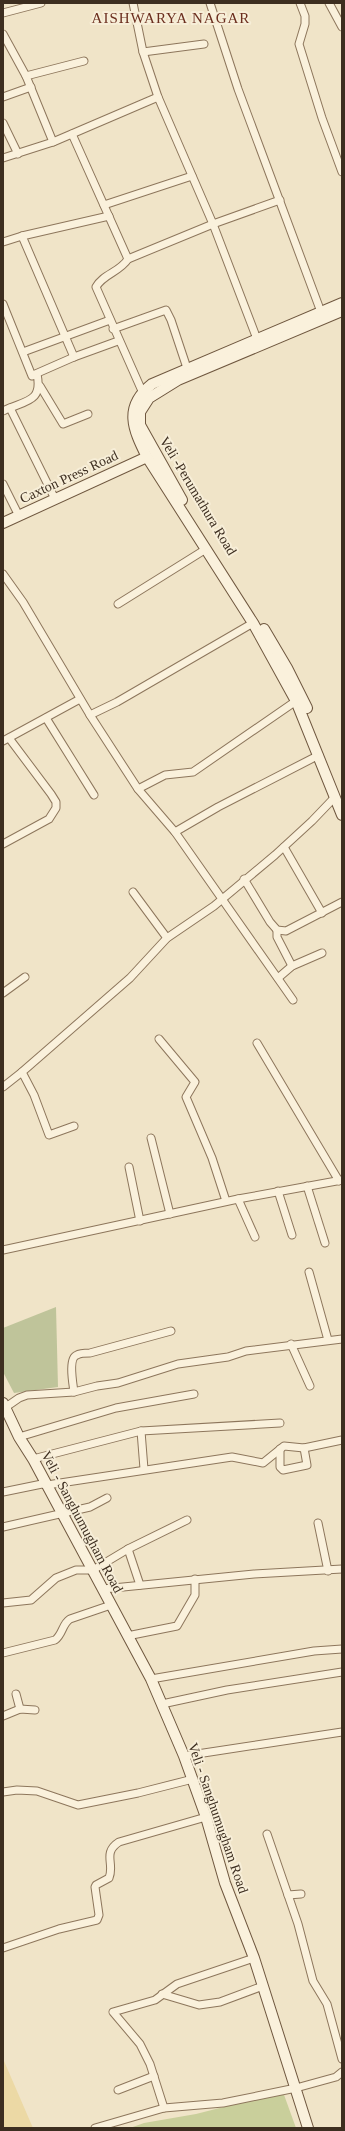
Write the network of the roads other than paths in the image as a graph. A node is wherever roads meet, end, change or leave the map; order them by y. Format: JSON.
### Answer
{"nodes":[{"id":1,"x":41,"y":3,"type":"edge"},
{"id":2,"x":133,"y":3,"type":"edge"},
{"id":3,"x":210,"y":3,"type":"edge"},
{"id":4,"x":300,"y":3,"type":"edge"},
{"id":5,"x":329,"y":3,"type":"edge"},
{"id":6,"x":3,"y":13,"type":"edge"},
{"id":7,"x":342,"y":27,"type":"edge"},
{"id":8,"x":3,"y":34,"type":"edge"},
{"id":9,"x":204,"y":44,"type":"dead end"},
{"id":10,"x":143,"y":52,"type":"junction"},
{"id":11,"x":84,"y":61,"type":"dead end"},
{"id":12,"x":26,"y":76,"type":"junction"},
{"id":13,"x":31,"y":87,"type":"junction"},
{"id":14,"x":3,"y":97,"type":"edge"},
{"id":15,"x":158,"y":97,"type":"junction"},
{"id":16,"x":3,"y":123,"type":"edge"},
{"id":17,"x":72,"y":134,"type":"junction"},
{"id":18,"x":53,"y":142,"type":"junction"},
{"id":19,"x":18,"y":154,"type":"junction"},
{"id":20,"x":3,"y":158,"type":"edge"},
{"id":21,"x":342,"y":172,"type":"edge"},
{"id":22,"x":192,"y":176,"type":"junction"},
{"id":23,"x":280,"y":200,"type":"junction"},
{"id":24,"x":104,"y":205,"type":"junction"},
{"id":25,"x":110,"y":216,"type":"junction"},
{"id":26,"x":213,"y":224,"type":"junction"},
{"id":27,"x":22,"y":236,"type":"junction"},
{"id":28,"x":3,"y":242,"type":"edge"},
{"id":29,"x":128,"y":259,"type":"junction"},
{"id":30,"x":342,"y":303,"type":"edge"},
{"id":31,"x":3,"y":304,"type":"edge"},
{"id":32,"x":342,"y":311,"type":"edge"},
{"id":33,"x":321,"y":312,"type":"junction"},
{"id":34,"x":110,"y":320,"type":"junction"},
{"id":35,"x":113,"y":329,"type":"junction"},
{"id":36,"x":66,"y":338,"type":"junction"},
{"id":37,"x":257,"y":338,"type":"junction"},
{"id":38,"x":118,"y":341,"type":"junction"},
{"id":39,"x":23,"y":352,"type":"junction"},
{"id":40,"x":74,"y":357,"type":"junction"},
{"id":41,"x":187,"y":368,"type":"junction"},
{"id":42,"x":32,"y":376,"type":"junction"},
{"id":43,"x":40,"y":386,"type":"junction"},
{"id":44,"x":142,"y":392,"type":"junction"},
{"id":45,"x":6,"y":410,"type":"edge"},
{"id":46,"x":88,"y":414,"type":"dead end"},
{"id":47,"x":148,"y":457,"type":"junction"},
{"id":48,"x":3,"y":484,"type":"edge"},
{"id":49,"x":55,"y":499,"type":"junction"},
{"id":50,"x":19,"y":516,"type":"junction"},
{"id":51,"x":3,"y":523,"type":"edge"},
{"id":52,"x":206,"y":549,"type":"junction"},
{"id":53,"x":3,"y":574,"type":"edge"},
{"id":54,"x":118,"y":604,"type":"dead end"},
{"id":55,"x":253,"y":623,"type":"junction"},
{"id":56,"x":80,"y":699,"type":"junction"},
{"id":57,"x":296,"y":701,"type":"junction"},
{"id":58,"x":90,"y":715,"type":"junction"},
{"id":59,"x":46,"y":718,"type":"junction"},
{"id":60,"x":6,"y":739,"type":"edge"},
{"id":61,"x":319,"y":755,"type":"junction"},
{"id":62,"x":138,"y":789,"type":"junction"},
{"id":63,"x":94,"y":795,"type":"dead end"},
{"id":64,"x":339,"y":796,"type":"edge"},
{"id":65,"x":342,"y":816,"type":"edge"},
{"id":66,"x":174,"y":832,"type":"junction"},
{"id":67,"x":3,"y":844,"type":"edge"},
{"id":68,"x":284,"y":847,"type":"junction"},
{"id":69,"x":244,"y":879,"type":"junction"},
{"id":70,"x":132,"y":892,"type":"dead end"},
{"id":71,"x":222,"y":898,"type":"junction"},
{"id":72,"x":342,"y":902,"type":"edge"},
{"id":73,"x":322,"y":913,"type":"junction"},
{"id":74,"x":277,"y":930,"type":"junction"},
{"id":75,"x":167,"y":938,"type":"junction"},
{"id":76,"x":322,"y":952,"type":"dead end"},
{"id":77,"x":292,"y":966,"type":"junction"},
{"id":78,"x":25,"y":977,"type":"dead end"},
{"id":79,"x":278,"y":978,"type":"junction"},
{"id":80,"x":3,"y":993,"type":"edge"},
{"id":81,"x":293,"y":1000,"type":"dead end"},
{"id":82,"x":159,"y":1039,"type":"dead end"},
{"id":83,"x":257,"y":1043,"type":"dead end"},
{"id":84,"x":22,"y":1072,"type":"junction"},
{"id":85,"x":3,"y":1087,"type":"edge"},
{"id":86,"x":74,"y":1126,"type":"dead end"},
{"id":87,"x":151,"y":1138,"type":"dead end"},
{"id":88,"x":129,"y":1167,"type":"dead end"},
{"id":89,"x":340,"y":1181,"type":"edge"},
{"id":90,"x":307,"y":1186,"type":"junction"},
{"id":91,"x":278,"y":1191,"type":"junction"},
{"id":92,"x":238,"y":1199,"type":"junction"},
{"id":93,"x":226,"y":1202,"type":"junction"},
{"id":94,"x":170,"y":1214,"type":"junction"},
{"id":95,"x":140,"y":1221,"type":"junction"},
{"id":96,"x":292,"y":1235,"type":"dead end"},
{"id":97,"x":255,"y":1236,"type":"dead end"},
{"id":98,"x":325,"y":1243,"type":"dead end"},
{"id":99,"x":3,"y":1250,"type":"edge"},
{"id":100,"x":309,"y":1272,"type":"dead end"},
{"id":101,"x":171,"y":1332,"type":"dead end"},
{"id":102,"x":342,"y":1339,"type":"edge"},
{"id":103,"x":328,"y":1340,"type":"junction"},
{"id":104,"x":291,"y":1344,"type":"junction"},
{"id":105,"x":310,"y":1386,"type":"dead end"},
{"id":106,"x":74,"y":1392,"type":"junction"},
{"id":107,"x":194,"y":1394,"type":"dead end"},
{"id":108,"x":4,"y":1405,"type":"edge"},
{"id":109,"x":280,"y":1423,"type":"dead end"},
{"id":110,"x":142,"y":1431,"type":"junction"},
{"id":111,"x":19,"y":1437,"type":"junction"},
{"id":112,"x":342,"y":1440,"type":"edge"},
{"id":113,"x":304,"y":1448,"type":"junction"},
{"id":114,"x":280,"y":1449,"type":"junction"},
{"id":115,"x":33,"y":1459,"type":"junction"},
{"id":116,"x":144,"y":1469,"type":"junction"},
{"id":117,"x":47,"y":1485,"type":"junction"},
{"id":118,"x":3,"y":1492,"type":"edge"},
{"id":119,"x":107,"y":1498,"type":"dead end"},
{"id":120,"x":62,"y":1513,"type":"junction"},
{"id":121,"x":187,"y":1520,"type":"dead end"},
{"id":122,"x":318,"y":1523,"type":"dead end"},
{"id":123,"x":3,"y":1527,"type":"edge"},
{"id":124,"x":128,"y":1549,"type":"junction"},
{"id":125,"x":342,"y":1569,"type":"edge"},
{"id":126,"x":93,"y":1570,"type":"junction"},
{"id":127,"x":328,"y":1571,"type":"junction"},
{"id":128,"x":195,"y":1579,"type":"junction"},
{"id":129,"x":140,"y":1585,"type":"junction"},
{"id":130,"x":103,"y":1589,"type":"junction"},
{"id":131,"x":3,"y":1603,"type":"edge"},
{"id":132,"x":111,"y":1605,"type":"junction"},
{"id":133,"x":127,"y":1636,"type":"junction"},
{"id":134,"x":342,"y":1649,"type":"edge"},
{"id":135,"x":3,"y":1653,"type":"edge"},
{"id":136,"x":342,"y":1672,"type":"edge"},
{"id":137,"x":151,"y":1679,"type":"junction"},
{"id":138,"x":16,"y":1694,"type":"dead end"},
{"id":139,"x":162,"y":1704,"type":"junction"},
{"id":140,"x":20,"y":1709,"type":"junction"},
{"id":141,"x":35,"y":1710,"type":"dead end"},
{"id":142,"x":3,"y":1716,"type":"edge"},
{"id":143,"x":342,"y":1732,"type":"edge"},
{"id":144,"x":184,"y":1756,"type":"junction"},
{"id":145,"x":193,"y":1779,"type":"junction"},
{"id":146,"x":3,"y":1792,"type":"edge"},
{"id":147,"x":206,"y":1817,"type":"junction"},
{"id":148,"x":267,"y":1834,"type":"dead end"},
{"id":149,"x":301,"y":1894,"type":"dead end"},
{"id":150,"x":288,"y":1896,"type":"junction"},
{"id":151,"x":3,"y":1948,"type":"edge"},
{"id":152,"x":254,"y":1958,"type":"junction"},
{"id":153,"x":263,"y":1986,"type":"junction"},
{"id":154,"x":162,"y":1994,"type":"junction"},
{"id":155,"x":342,"y":2059,"type":"edge"},
{"id":156,"x":342,"y":2072,"type":"edge"},
{"id":157,"x":154,"y":2076,"type":"junction"},
{"id":158,"x":296,"y":2088,"type":"junction"},
{"id":159,"x":118,"y":2090,"type":"dead end"},
{"id":160,"x":164,"y":2108,"type":"junction"},
{"id":161,"x":95,"y":2128,"type":"edge"},
{"id":162,"x":308,"y":2128,"type":"edge"}],
"edges":[{"from":1,"to":6,"type":"street"},
{"from":2,"to":10,"type":"street"},
{"from":3,"to":23,"type":"street"},
{"from":4,"to":21,"type":"street"},
{"from":5,"to":7,"type":"street"},
{"from":8,"to":12,"type":"street"},
{"from":9,"to":10,"type":"street"},
{"from":10,"to":15,"type":"street"},
{"from":11,"to":12,"type":"street"},
{"from":12,"to":13,"type":"street"},
{"from":13,"to":14,"type":"street"},
{"from":13,"to":18,"type":"street"},
{"from":15,"to":17,"type":"street"},
{"from":15,"to":22,"type":"street"},
{"from":16,"to":19,"type":"street"},
{"from":17,"to":18,"type":"street"},
{"from":17,"to":24,"type":"street"},
{"from":18,"to":19,"type":"street"},
{"from":19,"to":20,"type":"street"},
{"from":22,"to":24,"type":"street"},
{"from":22,"to":26,"type":"street"},
{"from":23,"to":26,"type":"street"},
{"from":23,"to":33,"type":"street"},
{"from":24,"to":25,"type":"street"},
{"from":25,"to":27,"type":"street"},
{"from":25,"to":29,"type":"street"},
{"from":26,"to":29,"type":"street"},
{"from":26,"to":37,"type":"street"},
{"from":27,"to":28,"type":"street"},
{"from":27,"to":36,"type":"street"},
{"from":29,"to":34,"type":"street"},
{"from":30,"to":33,"type":"main road"},
{"from":31,"to":39,"type":"street"},
{"from":32,"to":64,"type":"main road","name":"Veli -Perumathura Road"},
{"from":33,"to":37,"type":"main road"},
{"from":34,"to":35,"type":"street"},
{"from":34,"to":36,"type":"street"},
{"from":35,"to":38,"type":"street"},
{"from":35,"to":41,"type":"street"},
{"from":36,"to":39,"type":"street"},
{"from":36,"to":40,"type":"street"},
{"from":37,"to":41,"type":"main road"},
{"from":38,"to":40,"type":"street"},
{"from":38,"to":44,"type":"street"},
{"from":39,"to":42,"type":"street"},
{"from":40,"to":42,"type":"street"},
{"from":41,"to":44,"type":"main road"},
{"from":42,"to":43,"type":"street"},
{"from":43,"to":45,"type":"street"},
{"from":43,"to":46,"type":"street"},
{"from":44,"to":47,"type":"main road"},
{"from":45,"to":49,"type":"street"},
{"from":47,"to":49,"type":"main road","name":"Caxton Press Road"},
{"from":47,"to":52,"type":"main road"},
{"from":48,"to":50,"type":"street"},
{"from":49,"to":50,"type":"main road","name":"Caxton Press Road"},
{"from":50,"to":51,"type":"main road","name":"Caxton Press Road"},
{"from":52,"to":54,"type":"street"},
{"from":52,"to":55,"type":"main road"},
{"from":53,"to":56,"type":"street"},
{"from":55,"to":57,"type":"main road"},
{"from":55,"to":58,"type":"street"},
{"from":56,"to":58,"type":"street"},
{"from":56,"to":59,"type":"street"},
{"from":57,"to":61,"type":"main road"},
{"from":57,"to":62,"type":"street"},
{"from":58,"to":62,"type":"street"},
{"from":59,"to":60,"type":"street"},
{"from":59,"to":63,"type":"street"},
{"from":60,"to":67,"type":"street"},
{"from":61,"to":64,"type":"main road"},
{"from":61,"to":66,"type":"street"},
{"from":62,"to":66,"type":"street"},
{"from":64,"to":65,"type":"main road"},
{"from":64,"to":68,"type":"street"},
{"from":66,"to":71,"type":"street"},
{"from":68,"to":69,"type":"street"},
{"from":68,"to":73,"type":"street"},
{"from":69,"to":71,"type":"street"},
{"from":69,"to":74,"type":"street"},
{"from":70,"to":75,"type":"street"},
{"from":71,"to":75,"type":"street"},
{"from":71,"to":79,"type":"street"},
{"from":72,"to":73,"type":"street"},
{"from":73,"to":74,"type":"street"},
{"from":74,"to":77,"type":"street"},
{"from":75,"to":84,"type":"street"},
{"from":76,"to":77,"type":"street"},
{"from":77,"to":79,"type":"street"},
{"from":78,"to":80,"type":"street"},
{"from":79,"to":81,"type":"street"},
{"from":82,"to":93,"type":"street"},
{"from":83,"to":89,"type":"street"},
{"from":84,"to":85,"type":"street"},
{"from":84,"to":86,"type":"street"},
{"from":87,"to":94,"type":"street"},
{"from":88,"to":95,"type":"street"},
{"from":89,"to":90,"type":"street"},
{"from":90,"to":91,"type":"street"},
{"from":90,"to":98,"type":"street"},
{"from":91,"to":92,"type":"street"},
{"from":91,"to":96,"type":"street"},
{"from":92,"to":93,"type":"street"},
{"from":92,"to":97,"type":"street"},
{"from":93,"to":94,"type":"street"},
{"from":94,"to":95,"type":"street"},
{"from":95,"to":99,"type":"street"},
{"from":100,"to":103,"type":"street"},
{"from":101,"to":106,"type":"street"},
{"from":102,"to":103,"type":"street"},
{"from":103,"to":104,"type":"street"},
{"from":104,"to":105,"type":"street"},
{"from":104,"to":106,"type":"street"},
{"from":106,"to":108,"type":"street"},
{"from":107,"to":111,"type":"street"},
{"from":108,"to":111,"type":"main road","name":"Veli - Sanghumugham Road"},
{"from":109,"to":110,"type":"street"},
{"from":110,"to":115,"type":"street"},
{"from":110,"to":116,"type":"street"},
{"from":111,"to":115,"type":"main road","name":"Veli - Sanghumugham Road"},
{"from":112,"to":113,"type":"street"},
{"from":113,"to":114,"type":"street"},
{"from":113,"to":114,"type":"street"},
{"from":114,"to":116,"type":"street"},
{"from":115,"to":117,"type":"main road","name":"Veli - Sanghumugham Road"},
{"from":116,"to":117,"type":"street"},
{"from":117,"to":118,"type":"street"},
{"from":117,"to":120,"type":"main road","name":"Veli - Sanghumugham Road"},
{"from":119,"to":120,"type":"street"},
{"from":120,"to":123,"type":"street"},
{"from":120,"to":126,"type":"main road","name":"Veli - Sanghumugham Road"},
{"from":121,"to":124,"type":"street"},
{"from":122,"to":127,"type":"street"},
{"from":124,"to":126,"type":"street"},
{"from":124,"to":129,"type":"street"},
{"from":125,"to":127,"type":"street"},
{"from":126,"to":130,"type":"main road","name":"Veli - Sanghumugham Road"},
{"from":126,"to":131,"type":"street"},
{"from":127,"to":128,"type":"street"},
{"from":128,"to":129,"type":"street"},
{"from":128,"to":133,"type":"street"},
{"from":129,"to":130,"type":"street"},
{"from":130,"to":132,"type":"main road","name":"Veli - Sanghumugham Road"},
{"from":132,"to":133,"type":"main road","name":"Veli - Sanghumugham Road"},
{"from":132,"to":135,"type":"street"},
{"from":133,"to":137,"type":"main road","name":"Veli - Sanghumugham Road"},
{"from":134,"to":137,"type":"street"},
{"from":136,"to":139,"type":"street"},
{"from":137,"to":139,"type":"main road","name":"Veli - Sanghumugham Road"},
{"from":138,"to":140,"type":"street"},
{"from":139,"to":144,"type":"main road","name":"Veli - Sanghumugham Road"},
{"from":140,"to":141,"type":"street"},
{"from":140,"to":142,"type":"street"},
{"from":143,"to":144,"type":"street"},
{"from":144,"to":145,"type":"main road","name":"Veli - Sanghumugham Road"},
{"from":145,"to":146,"type":"street"},
{"from":145,"to":147,"type":"main road","name":"Veli - Sanghumugham Road"},
{"from":147,"to":151,"type":"street"},
{"from":147,"to":152,"type":"main road","name":"Veli - Sanghumugham Road"},
{"from":148,"to":150,"type":"street"},
{"from":149,"to":150,"type":"street"},
{"from":150,"to":155,"type":"street"},
{"from":152,"to":153,"type":"main road","name":"Veli - Sanghumugham Road"},
{"from":152,"to":154,"type":"street"},
{"from":153,"to":154,"type":"street"},
{"from":153,"to":158,"type":"main road","name":"Veli - Sanghumugham Road"},
{"from":154,"to":157,"type":"street"},
{"from":156,"to":158,"type":"street"},
{"from":157,"to":159,"type":"street"},
{"from":157,"to":160,"type":"street"},
{"from":158,"to":160,"type":"street"},
{"from":158,"to":162,"type":"main road","name":"Veli - Sanghumugham Road"},
{"from":160,"to":161,"type":"street"}]}
